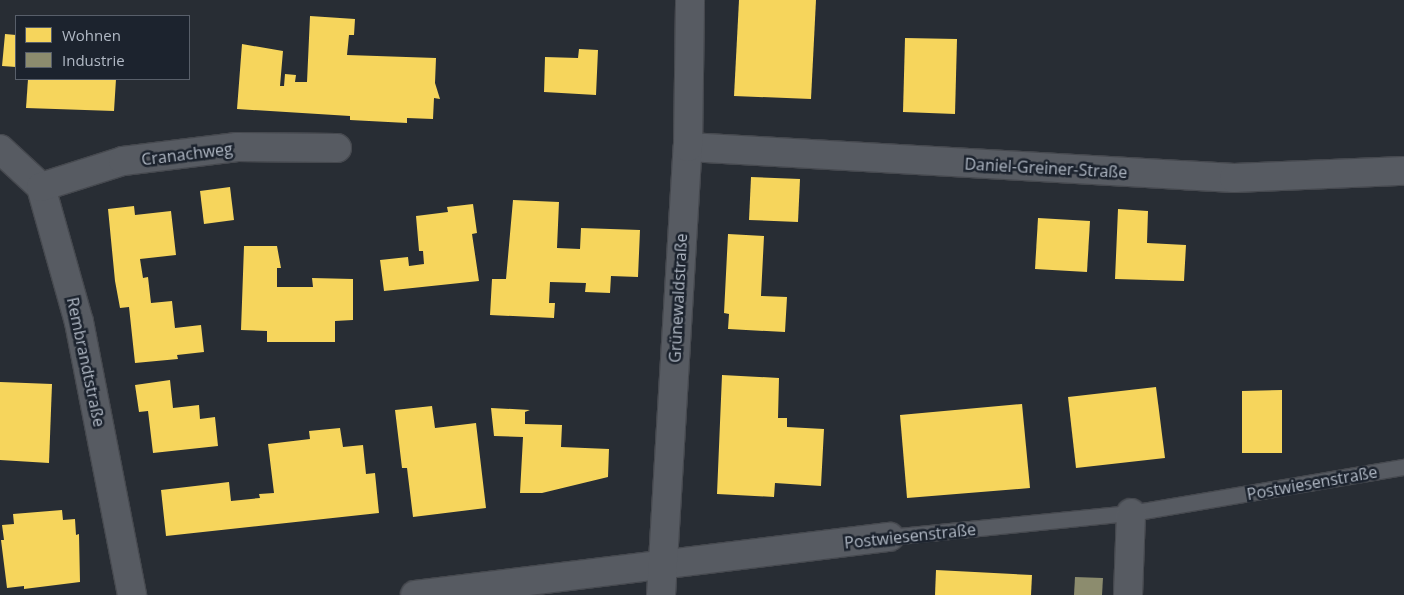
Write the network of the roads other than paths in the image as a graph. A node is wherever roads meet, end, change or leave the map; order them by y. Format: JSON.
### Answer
{"nodes":[{"id":1,"x":690,"y":0,"type":"edge"},
{"id":2,"x":688,"y":146,"type":"junction"},
{"id":3,"x":337,"y":148,"type":"dead end"},
{"id":4,"x":0,"y":149,"type":"edge"},
{"id":5,"x":1404,"y":171,"type":"edge"},
{"id":6,"x":41,"y":187,"type":"junction"},
{"id":7,"x":1404,"y":467,"type":"edge"},
{"id":8,"x":1131,"y":513,"type":"junction"},
{"id":9,"x":889,"y":537,"type":"joint"},
{"id":10,"x":662,"y":567,"type":"junction"},
{"id":11,"x":132,"y":595,"type":"edge"},
{"id":12,"x":415,"y":595,"type":"edge"},
{"id":13,"x":661,"y":595,"type":"edge"},
{"id":14,"x":1128,"y":595,"type":"edge"}],
"edges":[{"from":1,"to":2,"type":"street","name":"Grünewaldstraße"},
{"from":2,"to":5,"type":"street","name":"Daniel-Greiner-Straße"},
{"from":2,"to":10,"type":"street","name":"Grünewaldstraße"},
{"from":3,"to":6,"type":"street","name":"Cranachweg"},
{"from":4,"to":6,"type":"street"},
{"from":6,"to":11,"type":"street","name":"Rembrandtstraße"},
{"from":7,"to":8,"type":"lane","name":"Postwiesenstraße"},
{"from":8,"to":9,"type":"lane","name":"Postwiesenstraße"},
{"from":8,"to":14,"type":"street"},
{"from":9,"to":10,"type":"street","name":"Postwiesenstraße"},
{"from":10,"to":12,"type":"street","name":"Postwiesenstraße"},
{"from":10,"to":13,"type":"street","name":"Grünewaldstraße"}]}
